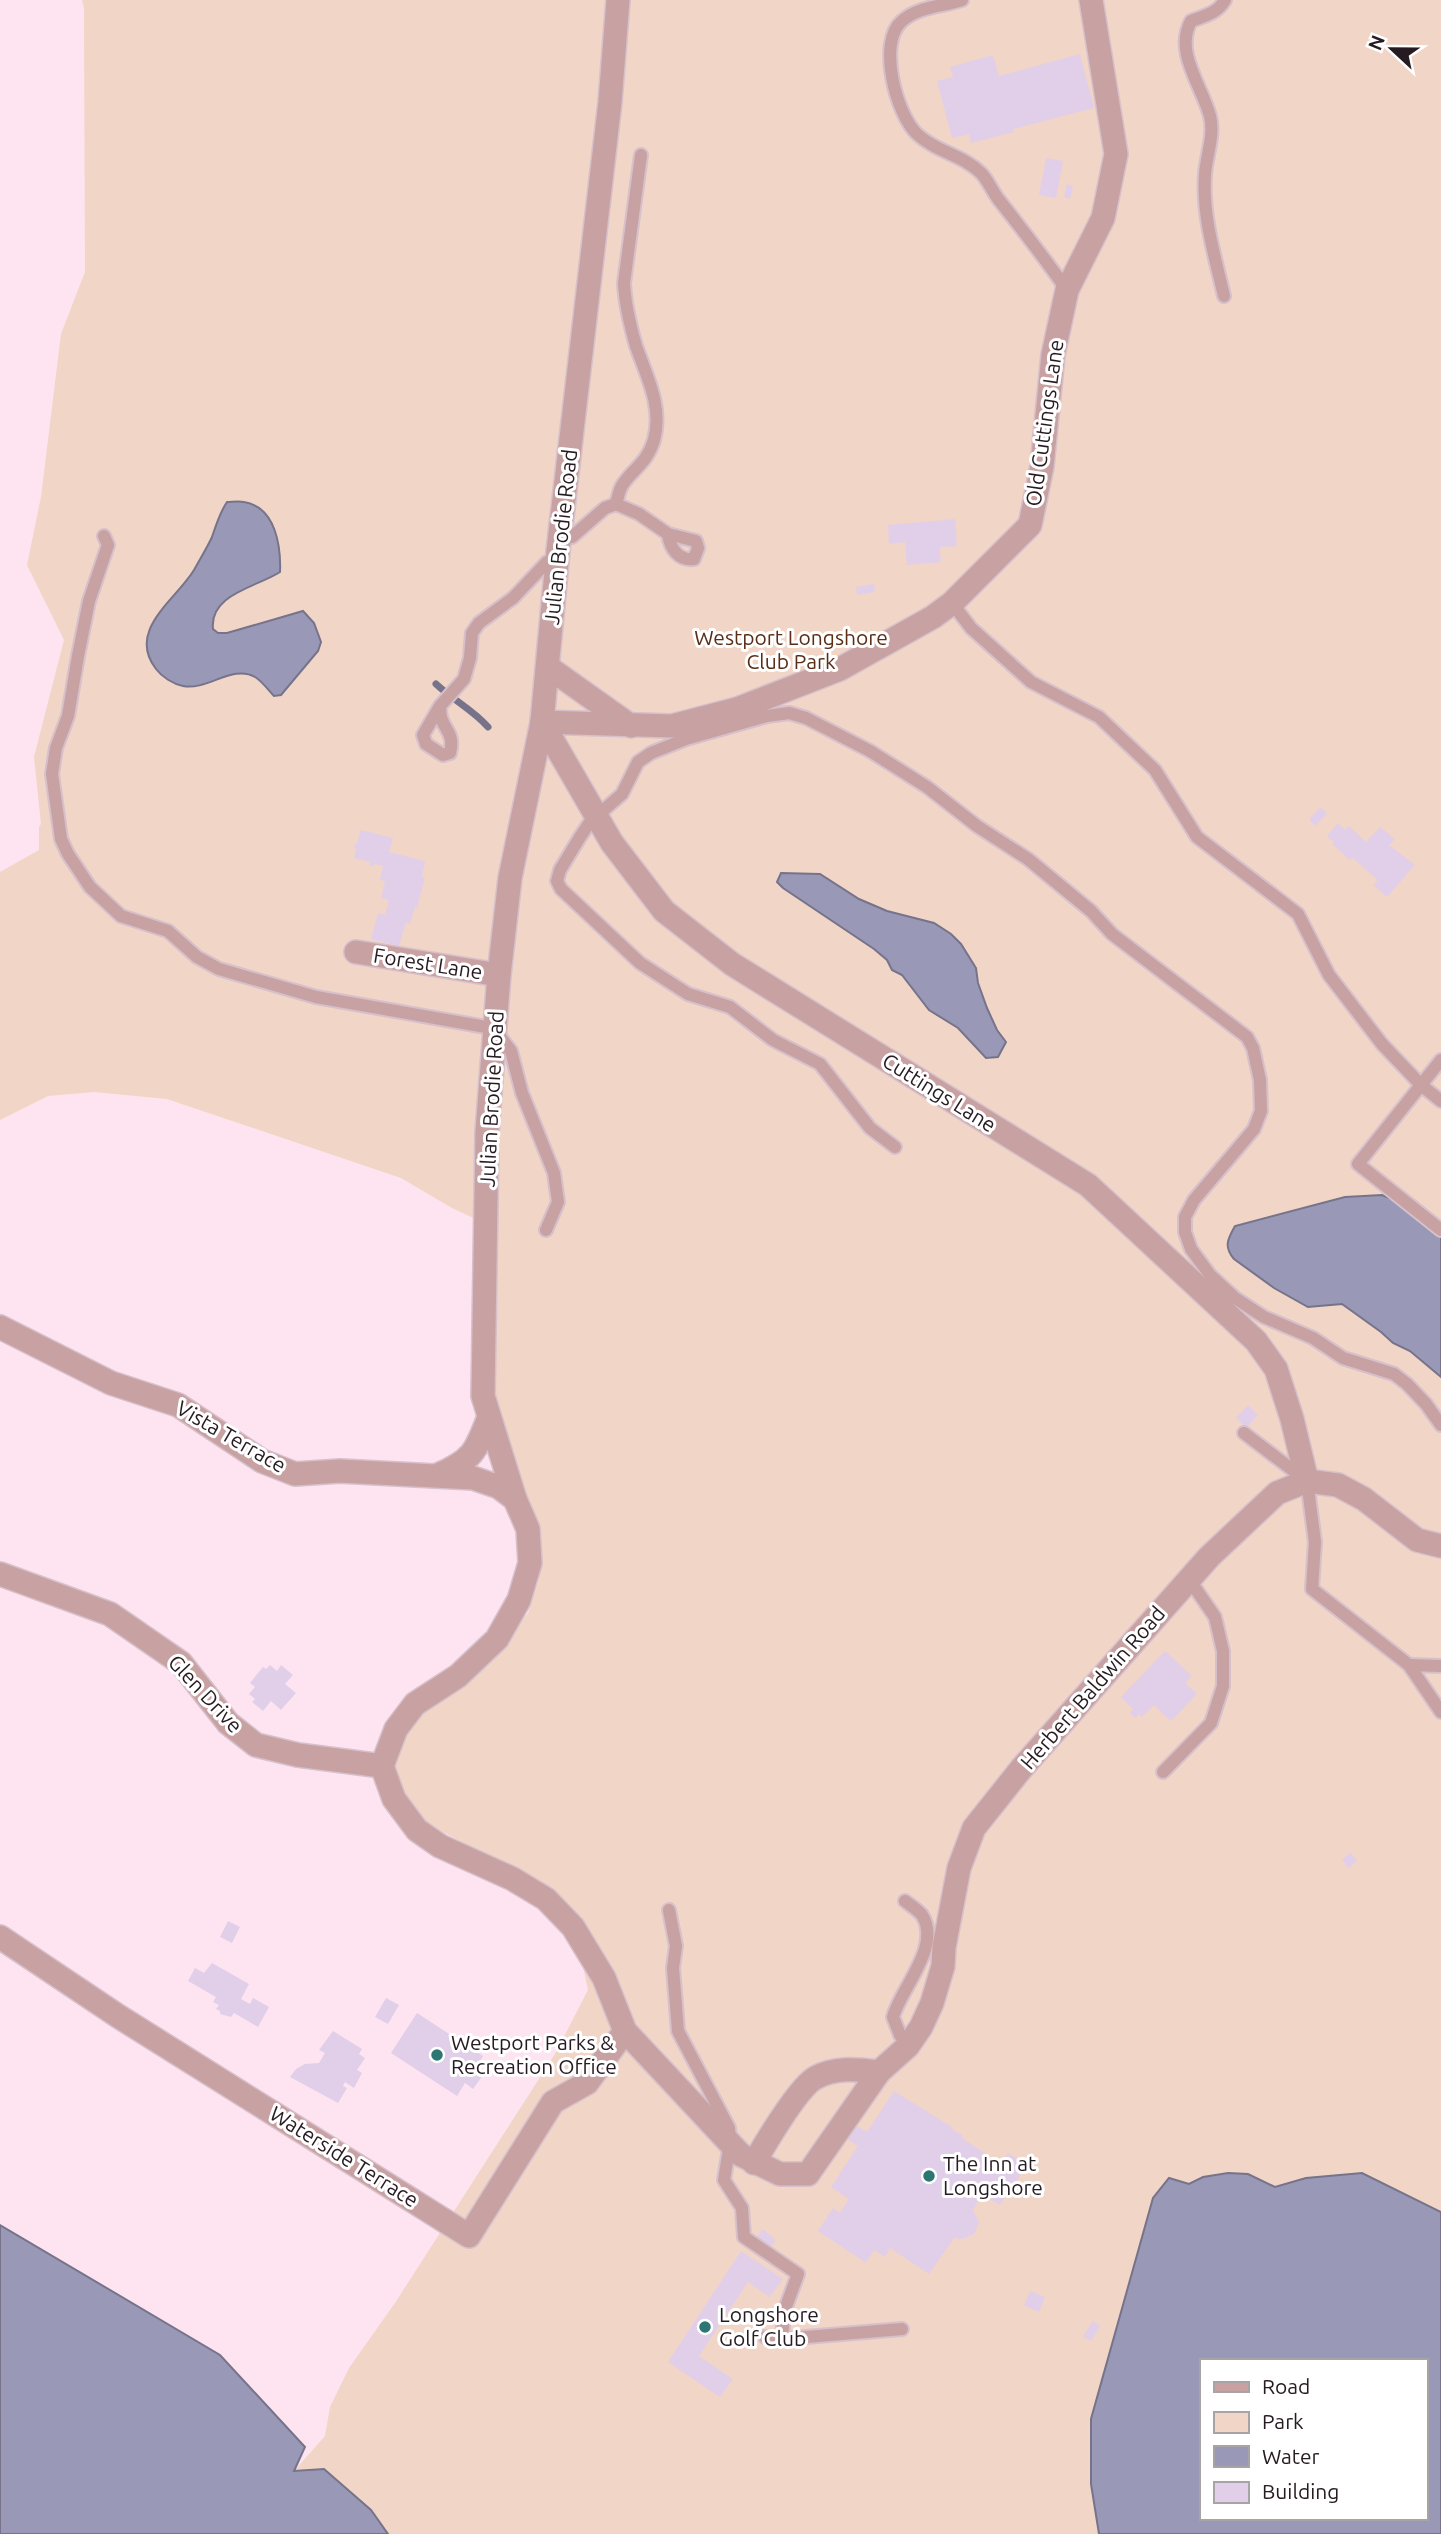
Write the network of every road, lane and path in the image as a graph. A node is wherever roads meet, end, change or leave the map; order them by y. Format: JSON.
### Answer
{"nodes":[{"id":1,"x":618,"y":0,"type":"edge"},
{"id":2,"x":962,"y":0,"type":"edge"},
{"id":3,"x":1091,"y":0,"type":"edge"},
{"id":4,"x":1225,"y":0,"type":"edge"},
{"id":5,"x":641,"y":155,"type":"dead end"},
{"id":6,"x":1066,"y":290,"type":"junction"},
{"id":7,"x":1224,"y":296,"type":"dead end"},
{"id":8,"x":616,"y":504,"type":"junction"},
{"id":9,"x":668,"y":534,"type":"dead end"},
{"id":10,"x":104,"y":536,"type":"dead end"},
{"id":11,"x":572,"y":537,"type":"dead end"},
{"id":12,"x":547,"y":562,"type":"dead end"},
{"id":13,"x":952,"y":603,"type":"junction"},
{"id":14,"x":548,"y":667,"type":"junction"},
{"id":15,"x":440,"y":706,"type":"dead end"},
{"id":16,"x":542,"y":722,"type":"junction"},
{"id":17,"x":631,"y":726,"type":"junction"},
{"id":18,"x":597,"y":816,"type":"junction"},
{"id":19,"x":356,"y":953,"type":"dead end"},
{"id":20,"x":499,"y":975,"type":"junction"},
{"id":21,"x":495,"y":1034,"type":"junction"},
{"id":22,"x":1441,"y":1060,"type":"edge"},
{"id":23,"x":1421,"y":1085,"type":"junction"},
{"id":24,"x":1441,"y":1101,"type":"edge"},
{"id":25,"x":895,"y":1147,"type":"dead end"},
{"id":26,"x":546,"y":1230,"type":"dead end"},
{"id":27,"x":1441,"y":1230,"type":"edge"},
{"id":28,"x":0,"y":1327,"type":"edge"},
{"id":29,"x":489,"y":1417,"type":"junction"},
{"id":30,"x":1441,"y":1425,"type":"edge"},
{"id":31,"x":1244,"y":1433,"type":"dead end"},
{"id":32,"x":435,"y":1476,"type":"junction"},
{"id":33,"x":1307,"y":1480,"type":"junction"},
{"id":34,"x":515,"y":1499,"type":"junction"},
{"id":35,"x":1441,"y":1546,"type":"edge"},
{"id":36,"x":0,"y":1574,"type":"edge"},
{"id":37,"x":1189,"y":1579,"type":"junction"},
{"id":38,"x":1409,"y":1665,"type":"junction"},
{"id":39,"x":1441,"y":1666,"type":"edge"},
{"id":40,"x":1441,"y":1712,"type":"edge"},
{"id":41,"x":382,"y":1766,"type":"junction"},
{"id":42,"x":1163,"y":1772,"type":"dead end"},
{"id":43,"x":905,"y":1901,"type":"dead end"},
{"id":44,"x":669,"y":1910,"type":"dead end"},
{"id":45,"x":0,"y":1937,"type":"edge"},
{"id":46,"x":625,"y":2031,"type":"junction"},
{"id":47,"x":908,"y":2046,"type":"junction"},
{"id":48,"x":879,"y":2071,"type":"junction"},
{"id":49,"x":730,"y":2143,"type":"junction"},
{"id":50,"x":754,"y":2163,"type":"junction"},
{"id":51,"x":902,"y":2329,"type":"dead end"},
{"id":52,"x":765,"y":2337,"type":"dead end"},
{"id":53,"x":782,"y":2339,"type":"junction"}],
"edges":[{"from":1,"to":14,"type":"street","name":"Julian Brodie Road"},
{"from":2,"to":6,"type":"lane"},
{"from":3,"to":6,"type":"street","name":"Old Cuttings Lane"},
{"from":4,"to":7,"type":"lane"},
{"from":5,"to":8,"type":"lane"},
{"from":6,"to":13,"type":"street","name":"Old Cuttings Lane"},
{"from":8,"to":9,"type":"lane"},
{"from":8,"to":11,"type":"lane"},
{"from":10,"to":21,"type":"lane"},
{"from":12,"to":15,"type":"lane"},
{"from":13,"to":17,"type":"street","name":"Old Cuttings Lane"},
{"from":13,"to":23,"type":"lane"},
{"from":14,"to":16,"type":"street","name":"Julian Brodie Road"},
{"from":14,"to":17,"type":"street"},
{"from":16,"to":17,"type":"street","name":"Old Cuttings Lane"},
{"from":16,"to":18,"type":"street","name":"Cuttings Lane"},
{"from":16,"to":20,"type":"street","name":"Julian Brodie Road"},
{"from":18,"to":25,"type":"lane"},
{"from":18,"to":30,"type":"lane"},
{"from":18,"to":33,"type":"street","name":"Cuttings Lane"},
{"from":19,"to":20,"type":"street","name":"Forest Lane"},
{"from":20,"to":21,"type":"street","name":"Julian Brodie Road"},
{"from":21,"to":26,"type":"lane"},
{"from":21,"to":29,"type":"street","name":"Julian Brodie Road"},
{"from":22,"to":23,"type":"lane"},
{"from":23,"to":24,"type":"lane"},
{"from":23,"to":27,"type":"lane"},
{"from":28,"to":32,"type":"street","name":"Vista Terrace"},
{"from":29,"to":32,"type":"street"},
{"from":29,"to":34,"type":"street","name":"Julian Brodie Road"},
{"from":31,"to":33,"type":"lane"},
{"from":32,"to":34,"type":"street","name":"Vista Terrace"},
{"from":33,"to":35,"type":"street"},
{"from":33,"to":37,"type":"street","name":"Herbert Baldwin Road"},
{"from":33,"to":38,"type":"lane"},
{"from":34,"to":41,"type":"street","name":"Julian Brodie Road"},
{"from":36,"to":41,"type":"street","name":"Glen Drive"},
{"from":37,"to":42,"type":"lane"},
{"from":37,"to":47,"type":"street","name":"Herbert Baldwin Road"},
{"from":38,"to":39,"type":"lane"},
{"from":38,"to":40,"type":"lane"},
{"from":41,"to":46,"type":"street"},
{"from":43,"to":47,"type":"lane"},
{"from":44,"to":49,"type":"lane"},
{"from":45,"to":46,"type":"street","name":"Waterside Terrace"},
{"from":46,"to":49,"type":"street","name":"Herbert Baldwin Road"},
{"from":47,"to":48,"type":"street","name":"Herbert Baldwin Road"},
{"from":48,"to":50,"type":"street"},
{"from":48,"to":50,"type":"street","name":"Herbert Baldwin Road"},
{"from":49,"to":50,"type":"street","name":"Herbert Baldwin Road"},
{"from":49,"to":53,"type":"lane"},
{"from":51,"to":53,"type":"lane"},
{"from":52,"to":53,"type":"lane"}]}
